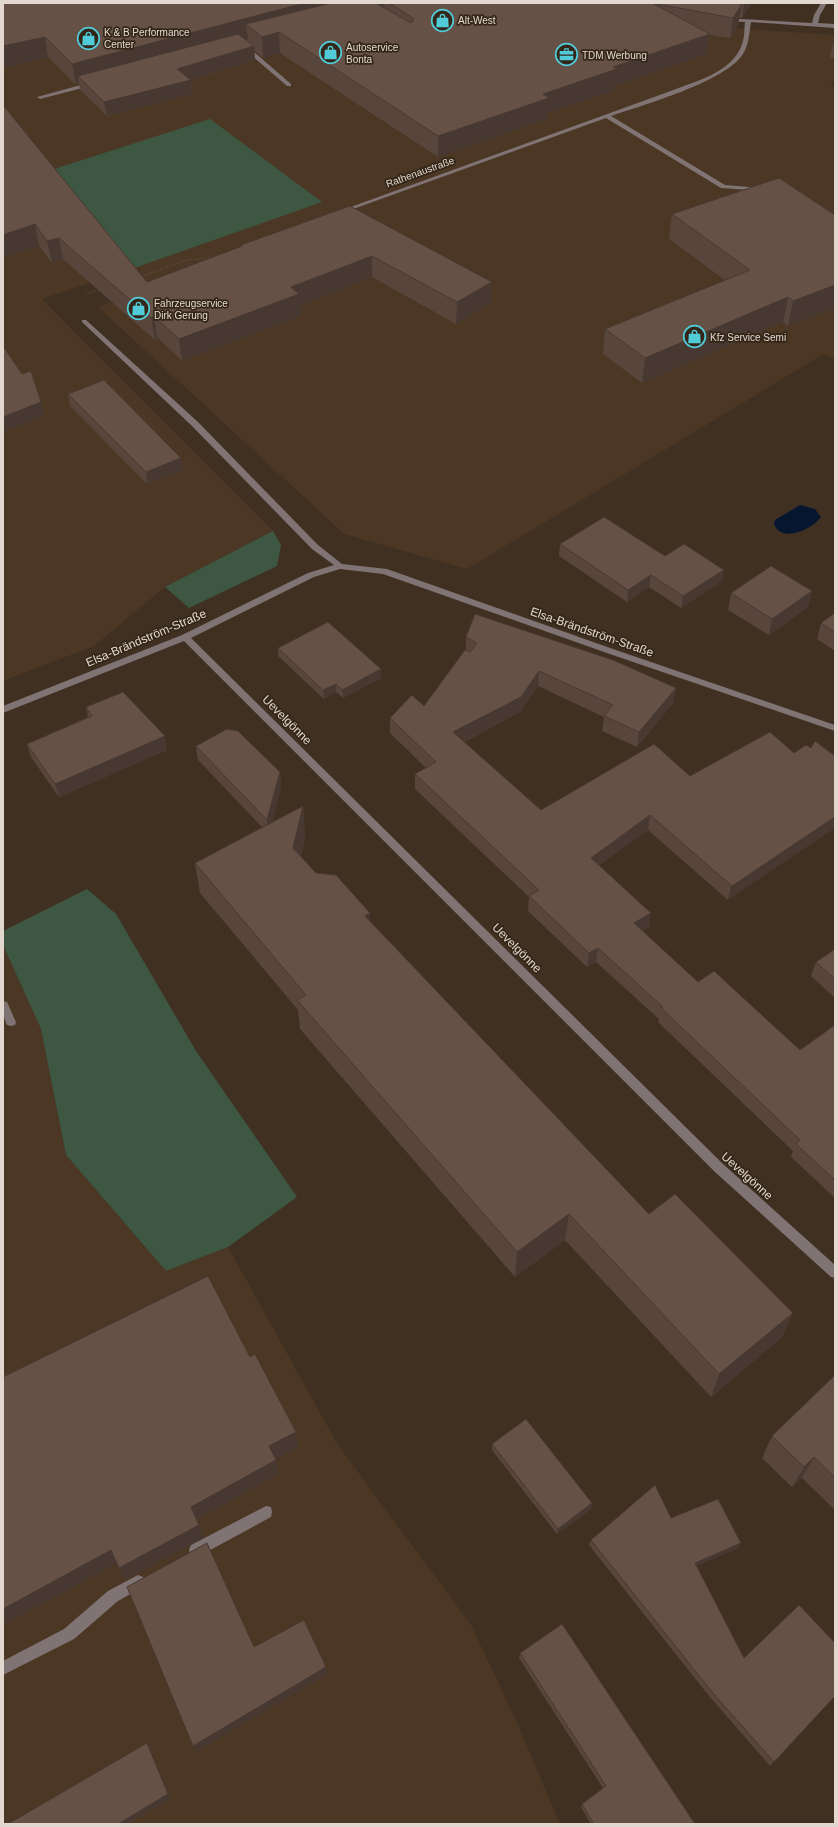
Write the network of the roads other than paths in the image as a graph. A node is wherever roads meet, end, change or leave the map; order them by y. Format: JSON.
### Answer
{"nodes":[{"id":1,"x":824,"y":3,"type":"edge"},
{"id":2,"x":716,"y":19,"type":"edge"},
{"id":3,"x":748,"y":20,"type":"junction"},
{"id":4,"x":815,"y":24,"type":"junction"},
{"id":5,"x":835,"y":26,"type":"edge"},
{"id":6,"x":249,"y":42,"type":"edge"},
{"id":7,"x":102,"y":81,"type":"edge"},
{"id":8,"x":289,"y":85,"type":"dead end"},
{"id":9,"x":40,"y":97,"type":"dead end"},
{"id":10,"x":606,"y":116,"type":"junction"},
{"id":11,"x":768,"y":190,"type":"edge"},
{"id":12,"x":335,"y":214,"type":"edge"},
{"id":13,"x":84,"y":321,"type":"dead end"},
{"id":14,"x":340,"y":566,"type":"junction"},
{"id":15,"x":185,"y":637,"type":"junction"},
{"id":16,"x":3,"y":710,"type":"edge"},
{"id":17,"x":835,"y":728,"type":"edge"},
{"id":18,"x":3,"y":1005,"type":"edge"},
{"id":19,"x":11,"y":1022,"type":"dead end"},
{"id":20,"x":835,"y":1273,"type":"edge"},
{"id":21,"x":266,"y":1512,"type":"dead end"},
{"id":22,"x":183,"y":1558,"type":"edge"},
{"id":23,"x":148,"y":1577,"type":"edge"},
{"id":24,"x":3,"y":1668,"type":"edge"}],
"edges":[{"from":1,"to":4,"type":"street"},
{"from":2,"to":3,"type":"street"},
{"from":3,"to":4,"type":"street"},
{"from":3,"to":10,"type":"street","name":"Rathenaustraße"},
{"from":4,"to":5,"type":"street"},
{"from":6,"to":8,"type":"street"},
{"from":7,"to":9,"type":"street"},
{"from":10,"to":11,"type":"street"},
{"from":10,"to":12,"type":"street","name":"Rathenaustraße"},
{"from":13,"to":14,"type":"street"},
{"from":14,"to":15,"type":"street","name":"Elsa-Brändström-Straße"},
{"from":14,"to":17,"type":"street","name":"Elsa-Brändström-Straße"},
{"from":15,"to":16,"type":"street","name":"Elsa-Brändström-Straße"},
{"from":15,"to":20,"type":"street","name":"Uevelgönne"},
{"from":18,"to":19,"type":"street"},
{"from":21,"to":22,"type":"street"},
{"from":23,"to":24,"type":"street"}]}
